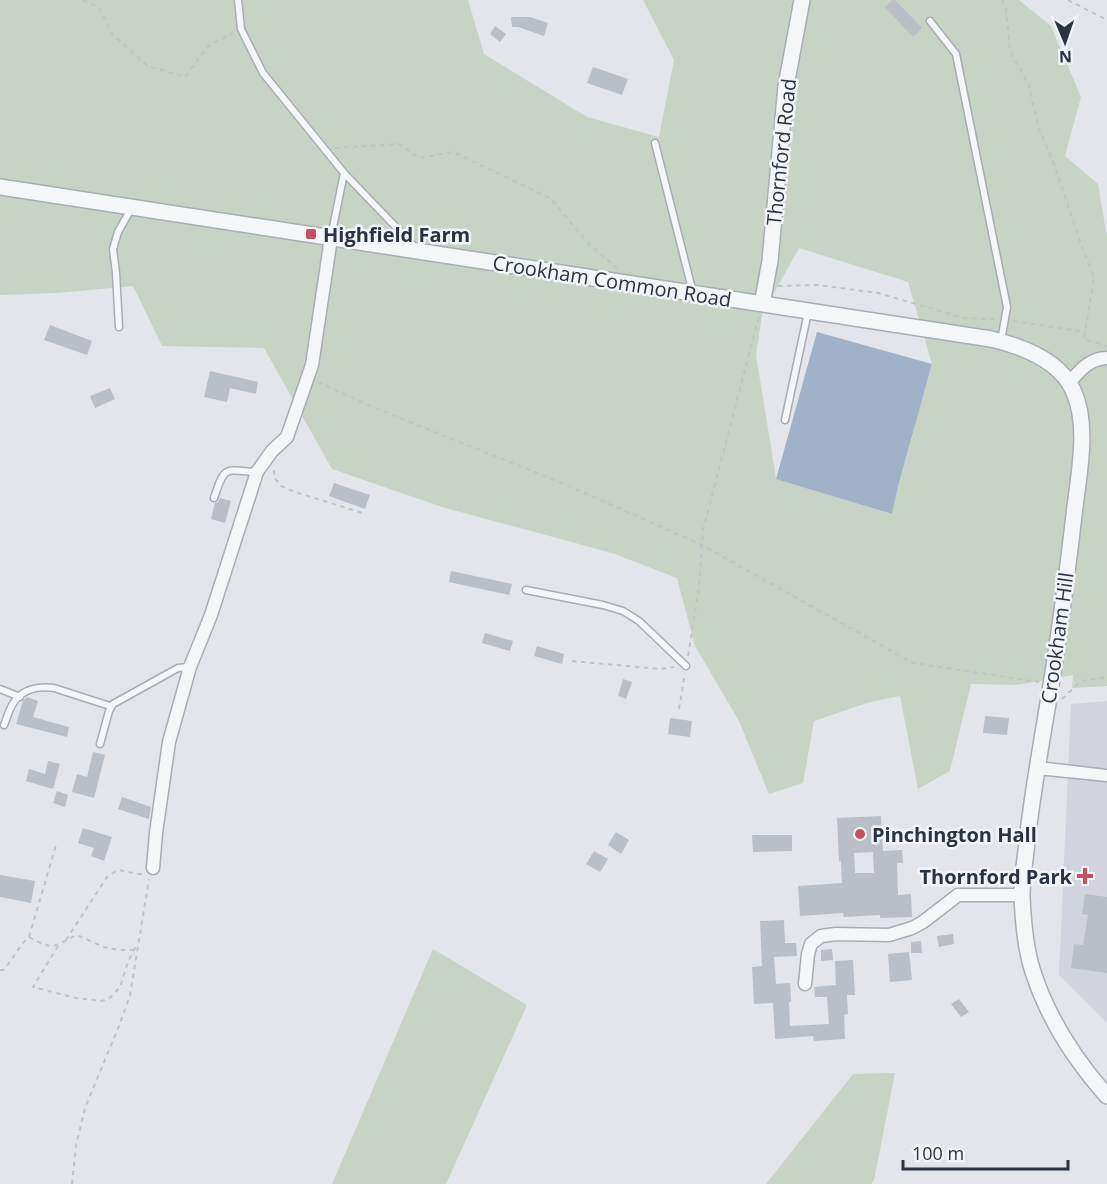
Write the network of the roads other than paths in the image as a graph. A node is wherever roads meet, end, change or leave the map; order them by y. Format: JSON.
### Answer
{"nodes":[{"id":1,"x":238,"y":0,"type":"edge"},
{"id":2,"x":802,"y":0,"type":"edge"},
{"id":3,"x":930,"y":21,"type":"dead end"},
{"id":4,"x":655,"y":143,"type":"dead end"},
{"id":5,"x":344,"y":173,"type":"junction"},
{"id":6,"x":0,"y":187,"type":"edge"},
{"id":7,"x":132,"y":208,"type":"junction"},
{"id":8,"x":331,"y":238,"type":"junction"},
{"id":9,"x":419,"y":252,"type":"junction"},
{"id":10,"x":693,"y":293,"type":"junction"},
{"id":11,"x":762,"y":304,"type":"junction"},
{"id":12,"x":809,"y":311,"type":"junction"},
{"id":13,"x":119,"y":327,"type":"dead end"},
{"id":14,"x":1001,"y":342,"type":"junction"},
{"id":15,"x":1107,"y":358,"type":"edge"},
{"id":16,"x":1069,"y":383,"type":"junction"},
{"id":17,"x":785,"y":420,"type":"dead end"},
{"id":18,"x":257,"y":472,"type":"junction"},
{"id":19,"x":213,"y":498,"type":"dead end"},
{"id":20,"x":526,"y":590,"type":"dead end"},
{"id":21,"x":686,"y":666,"type":"road end"},
{"id":22,"x":190,"y":667,"type":"junction"},
{"id":23,"x":0,"y":689,"type":"edge"},
{"id":24,"x":20,"y":697,"type":"junction"},
{"id":25,"x":110,"y":706,"type":"junction"},
{"id":26,"x":4,"y":725,"type":"dead end"},
{"id":27,"x":100,"y":744,"type":"dead end"},
{"id":28,"x":1037,"y":768,"type":"junction"},
{"id":29,"x":1105,"y":776,"type":"edge"},
{"id":30,"x":153,"y":868,"type":"dead end"},
{"id":31,"x":1022,"y":895,"type":"junction"},
{"id":32,"x":805,"y":984,"type":"dead end"},
{"id":33,"x":1107,"y":1096,"type":"edge"}],
"edges":[{"from":1,"to":5,"type":"lane"},
{"from":2,"to":11,"type":"street","name":"Thornford Road"},
{"from":3,"to":14,"type":"lane"},
{"from":4,"to":10,"type":"lane"},
{"from":5,"to":8,"type":"lane"},
{"from":5,"to":9,"type":"lane"},
{"from":6,"to":7,"type":"street","name":"Crookham Common Road"},
{"from":7,"to":8,"type":"street","name":"Crookham Common Road"},
{"from":7,"to":13,"type":"lane"},
{"from":8,"to":9,"type":"street","name":"Crookham Common Road"},
{"from":8,"to":18,"type":"street"},
{"from":9,"to":10,"type":"street","name":"Crookham Common Road"},
{"from":10,"to":11,"type":"street","name":"Crookham Common Road"},
{"from":11,"to":12,"type":"street","name":"Crookham Common Road"},
{"from":12,"to":14,"type":"street","name":"Crookham Common Road"},
{"from":12,"to":17,"type":"lane"},
{"from":14,"to":16,"type":"street","name":"Crookham Common Road"},
{"from":15,"to":16,"type":"street"},
{"from":16,"to":28,"type":"street","name":"Crookham Hill"},
{"from":18,"to":19,"type":"lane"},
{"from":18,"to":22,"type":"street"},
{"from":20,"to":21,"type":"lane"},
{"from":22,"to":25,"type":"lane"},
{"from":22,"to":30,"type":"street"},
{"from":23,"to":24,"type":"lane"},
{"from":24,"to":25,"type":"lane"},
{"from":24,"to":26,"type":"lane"},
{"from":25,"to":27,"type":"lane"},
{"from":28,"to":29,"type":"lane"},
{"from":28,"to":31,"type":"street","name":"Crookham Hill"},
{"from":31,"to":32,"type":"street"},
{"from":31,"to":33,"type":"street","name":"Crookham Hill"}]}
